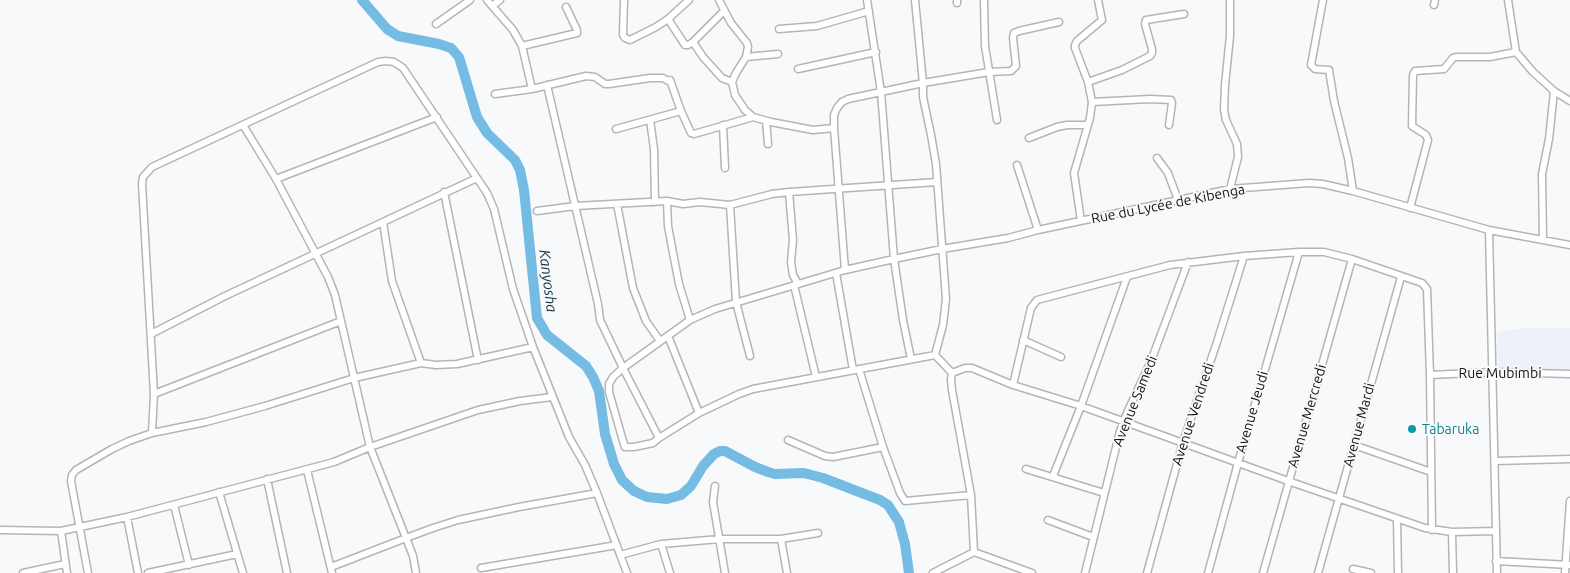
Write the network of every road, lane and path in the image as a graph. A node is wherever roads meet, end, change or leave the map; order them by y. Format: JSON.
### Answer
{"nodes":[{"id":1,"x":470,"y":0,"type":"edge"},
{"id":2,"x":487,"y":0,"type":"edge"},
{"id":3,"x":500,"y":0,"type":"edge"},
{"id":4,"x":624,"y":0,"type":"edge"},
{"id":5,"x":689,"y":0,"type":"edge"},
{"id":6,"x":720,"y":0,"type":"edge"},
{"id":7,"x":867,"y":0,"type":"edge"},
{"id":8,"x":915,"y":0,"type":"edge"},
{"id":9,"x":984,"y":0,"type":"edge"},
{"id":10,"x":1098,"y":0,"type":"edge"},
{"id":11,"x":1230,"y":0,"type":"edge"},
{"id":12,"x":1323,"y":0,"type":"edge"},
{"id":13,"x":1508,"y":0,"type":"edge"},
{"id":14,"x":492,"y":6,"type":"junction"},
{"id":15,"x":566,"y":7,"type":"dead end"},
{"id":16,"x":724,"y":11,"type":"junction"},
{"id":17,"x":869,"y":11,"type":"junction"},
{"id":18,"x":1184,"y":14,"type":"dead end"},
{"id":19,"x":668,"y":19,"type":"junction"},
{"id":20,"x":1059,"y":22,"type":"dead end"},
{"id":21,"x":436,"y":24,"type":"dead end"},
{"id":22,"x":779,"y":28,"type":"dead end"},
{"id":23,"x":693,"y":42,"type":"junction"},
{"id":24,"x":522,"y":46,"type":"junction"},
{"id":25,"x":876,"y":52,"type":"junction"},
{"id":26,"x":1516,"y":52,"type":"junction"},
{"id":27,"x":778,"y":54,"type":"dead end"},
{"id":28,"x":746,"y":57,"type":"junction"},
{"id":29,"x":798,"y":70,"type":"dead end"},
{"id":30,"x":989,"y":72,"type":"junction"},
{"id":31,"x":732,"y":82,"type":"junction"},
{"id":32,"x":1088,"y":82,"type":"junction"},
{"id":33,"x":924,"y":83,"type":"junction"},
{"id":34,"x":547,"y":85,"type":"junction"},
{"id":35,"x":532,"y":88,"type":"junction"},
{"id":36,"x":1554,"y":90,"type":"junction"},
{"id":37,"x":881,"y":92,"type":"junction"},
{"id":38,"x":494,"y":94,"type":"dead end"},
{"id":39,"x":1570,"y":101,"type":"edge"},
{"id":40,"x":1092,"y":102,"type":"junction"},
{"id":41,"x":681,"y":111,"type":"junction"},
{"id":42,"x":437,"y":117,"type":"junction"},
{"id":43,"x":753,"y":117,"type":"junction"},
{"id":44,"x":650,"y":120,"type":"junction"},
{"id":45,"x":997,"y":120,"type":"dead end"},
{"id":46,"x":766,"y":121,"type":"junction"},
{"id":47,"x":243,"y":125,"type":"junction"},
{"id":48,"x":723,"y":125,"type":"junction"},
{"id":49,"x":1088,"y":125,"type":"junction"},
{"id":50,"x":1170,"y":125,"type":"dead end"},
{"id":51,"x":834,"y":128,"type":"junction"},
{"id":52,"x":616,"y":129,"type":"dead end"},
{"id":53,"x":1029,"y":138,"type":"dead end"},
{"id":54,"x":768,"y":144,"type":"dead end"},
{"id":55,"x":1157,"y":158,"type":"dead end"},
{"id":56,"x":1017,"y":165,"type":"dead end"},
{"id":57,"x":725,"y":168,"type":"dead end"},
{"id":58,"x":477,"y":178,"type":"junction"},
{"id":59,"x":276,"y":179,"type":"junction"},
{"id":60,"x":937,"y":182,"type":"junction"},
{"id":61,"x":888,"y":186,"type":"junction"},
{"id":62,"x":838,"y":188,"type":"junction"},
{"id":63,"x":1230,"y":189,"type":"junction"},
{"id":64,"x":1353,"y":191,"type":"junction"},
{"id":65,"x":444,"y":192,"type":"junction"},
{"id":66,"x":789,"y":192,"type":"junction"},
{"id":67,"x":1178,"y":200,"type":"junction"},
{"id":68,"x":667,"y":201,"type":"junction"},
{"id":69,"x":655,"y":202,"type":"junction"},
{"id":70,"x":617,"y":204,"type":"junction"},
{"id":71,"x":730,"y":205,"type":"junction"},
{"id":72,"x":575,"y":206,"type":"junction"},
{"id":73,"x":1410,"y":208,"type":"junction"},
{"id":74,"x":537,"y":210,"type":"dead end"},
{"id":75,"x":1081,"y":221,"type":"junction"},
{"id":76,"x":383,"y":222,"type":"junction"},
{"id":77,"x":1038,"y":230,"type":"junction"},
{"id":78,"x":1489,"y":230,"type":"junction"},
{"id":79,"x":1543,"y":240,"type":"junction"},
{"id":80,"x":1570,"y":245,"type":"edge"},
{"id":81,"x":942,"y":249,"type":"junction"},
{"id":82,"x":1300,"y":252,"type":"junction"},
{"id":83,"x":315,"y":254,"type":"junction"},
{"id":84,"x":1244,"y":256,"type":"junction"},
{"id":85,"x":894,"y":259,"type":"junction"},
{"id":86,"x":1352,"y":259,"type":"junction"},
{"id":87,"x":1188,"y":262,"type":"junction"},
{"id":88,"x":845,"y":270,"type":"junction"},
{"id":89,"x":836,"y":273,"type":"junction"},
{"id":90,"x":1127,"y":277,"type":"junction"},
{"id":91,"x":1401,"y":277,"type":"junction"},
{"id":92,"x":796,"y":284,"type":"junction"},
{"id":93,"x":736,"y":302,"type":"junction"},
{"id":94,"x":690,"y":320,"type":"junction"},
{"id":95,"x":341,"y":321,"type":"junction"},
{"id":96,"x":151,"y":334,"type":"junction"},
{"id":97,"x":668,"y":336,"type":"junction"},
{"id":98,"x":1023,"y":340,"type":"junction"},
{"id":99,"x":660,"y":342,"type":"junction"},
{"id":100,"x":532,"y":348,"type":"junction"},
{"id":101,"x":934,"y":355,"type":"junction"},
{"id":102,"x":750,"y":356,"type":"dead end"},
{"id":103,"x":1062,"y":357,"type":"dead end"},
{"id":104,"x":911,"y":359,"type":"junction"},
{"id":105,"x":478,"y":360,"type":"junction"},
{"id":106,"x":422,"y":363,"type":"junction"},
{"id":107,"x":622,"y":368,"type":"junction"},
{"id":108,"x":856,"y":369,"type":"junction"},
{"id":109,"x":1492,"y":372,"type":"junction"},
{"id":110,"x":952,"y":373,"type":"junction"},
{"id":111,"x":1570,"y":374,"type":"edge"},
{"id":112,"x":1430,"y":375,"type":"junction"},
{"id":113,"x":354,"y":378,"type":"junction"},
{"id":114,"x":816,"y":378,"type":"junction"},
{"id":115,"x":1013,"y":385,"type":"junction"},
{"id":116,"x":154,"y":394,"type":"junction"},
{"id":117,"x":552,"y":397,"type":"junction"},
{"id":118,"x":1081,"y":406,"type":"junction"},
{"id":119,"x":700,"y":413,"type":"junction"},
{"id":120,"x":1124,"y":422,"type":"junction"},
{"id":121,"x":152,"y":433,"type":"junction"},
{"id":122,"x":659,"y":438,"type":"junction"},
{"id":123,"x":788,"y":440,"type":"dead end"},
{"id":124,"x":1182,"y":442,"type":"junction"},
{"id":125,"x":1354,"y":445,"type":"junction"},
{"id":126,"x":370,"y":446,"type":"junction"},
{"id":127,"x":883,"y":447,"type":"junction"},
{"id":128,"x":1570,"y":459,"type":"edge"},
{"id":129,"x":1495,"y":461,"type":"junction"},
{"id":130,"x":1238,"y":463,"type":"junction"},
{"id":131,"x":1026,"y":469,"type":"dead end"},
{"id":132,"x":307,"y":470,"type":"junction"},
{"id":133,"x":1431,"y":472,"type":"junction"},
{"id":134,"x":1053,"y":476,"type":"junction"},
{"id":135,"x":268,"y":479,"type":"junction"},
{"id":136,"x":1288,"y":481,"type":"junction"},
{"id":137,"x":715,"y":486,"type":"dead end"},
{"id":138,"x":219,"y":492,"type":"junction"},
{"id":139,"x":597,"y":493,"type":"junction"},
{"id":140,"x":1104,"y":493,"type":"junction"},
{"id":141,"x":971,"y":495,"type":"junction"},
{"id":142,"x":1339,"y":499,"type":"junction"},
{"id":143,"x":1570,"y":501,"type":"edge"},
{"id":144,"x":174,"y":505,"type":"junction"},
{"id":145,"x":127,"y":517,"type":"junction"},
{"id":146,"x":1397,"y":519,"type":"junction"},
{"id":147,"x":1048,"y":520,"type":"dead end"},
{"id":148,"x":80,"y":528,"type":"junction"},
{"id":149,"x":0,"y":530,"type":"edge"},
{"id":150,"x":1432,"y":530,"type":"junction"},
{"id":151,"x":61,"y":531,"type":"junction"},
{"id":152,"x":1496,"y":531,"type":"junction"},
{"id":153,"x":1452,"y":532,"type":"junction"},
{"id":154,"x":818,"y":533,"type":"dead end"},
{"id":155,"x":1093,"y":537,"type":"junction"},
{"id":156,"x":406,"y":538,"type":"junction"},
{"id":157,"x":720,"y":539,"type":"junction"},
{"id":158,"x":781,"y":539,"type":"junction"},
{"id":159,"x":661,"y":544,"type":"junction"},
{"id":160,"x":617,"y":545,"type":"junction"},
{"id":161,"x":974,"y":552,"type":"junction"},
{"id":162,"x":238,"y":554,"type":"junction"},
{"id":163,"x":620,"y":555,"type":"junction"},
{"id":164,"x":1496,"y":561,"type":"junction"},
{"id":165,"x":65,"y":564,"type":"junction"},
{"id":166,"x":1568,"y":564,"type":"edge"},
{"id":167,"x":189,"y":565,"type":"junction"},
{"id":168,"x":481,"y":568,"type":"dead end"},
{"id":169,"x":1353,"y":568,"type":"dead end"},
{"id":170,"x":332,"y":570,"type":"edge"},
{"id":171,"x":23,"y":573,"type":"edge"},
{"id":172,"x":66,"y":573,"type":"edge"},
{"id":173,"x":88,"y":573,"type":"edge"},
{"id":174,"x":138,"y":573,"type":"edge"},
{"id":175,"x":148,"y":573,"type":"edge"},
{"id":176,"x":243,"y":573,"type":"edge"},
{"id":177,"x":287,"y":573,"type":"edge"},
{"id":178,"x":416,"y":573,"type":"edge"},
{"id":179,"x":627,"y":573,"type":"edge"},
{"id":180,"x":670,"y":573,"type":"edge"},
{"id":181,"x":725,"y":573,"type":"edge"},
{"id":182,"x":787,"y":573,"type":"edge"},
{"id":183,"x":933,"y":573,"type":"edge"},
{"id":184,"x":1032,"y":573,"type":"edge"},
{"id":185,"x":1085,"y":573,"type":"edge"},
{"id":186,"x":1147,"y":573,"type":"edge"},
{"id":187,"x":1208,"y":573,"type":"edge"},
{"id":188,"x":1263,"y":573,"type":"edge"},
{"id":189,"x":1318,"y":573,"type":"edge"},
{"id":190,"x":1371,"y":573,"type":"edge"},
{"id":191,"x":1398,"y":573,"type":"edge"},
{"id":192,"x":1453,"y":573,"type":"edge"},
{"id":193,"x":1496,"y":573,"type":"edge"},
{"id":194,"x":1565,"y":573,"type":"edge"}],
"edges":[{"from":1,"to":21,"type":"street"},
{"from":2,"to":14,"type":"street"},
{"from":3,"to":14,"type":"street"},
{"from":4,"to":19,"type":"street"},
{"from":5,"to":19,"type":"street"},
{"from":6,"to":16,"type":"street"},
{"from":7,"to":17,"type":"street"},
{"from":8,"to":33,"type":"street"},
{"from":9,"to":30,"type":"street"},
{"from":10,"to":32,"type":"street"},
{"from":11,"to":63,"type":"street"},
{"from":12,"to":64,"type":"street"},
{"from":13,"to":26,"type":"street"},
{"from":14,"to":24,"type":"street"},
{"from":15,"to":24,"type":"street"},
{"from":16,"to":23,"type":"street"},
{"from":16,"to":28,"type":"street"},
{"from":17,"to":22,"type":"street"},
{"from":17,"to":25,"type":"street"},
{"from":18,"to":32,"type":"street"},
{"from":19,"to":23,"type":"street"},
{"from":20,"to":30,"type":"street"},
{"from":23,"to":31,"type":"street"},
{"from":24,"to":35,"type":"street"},
{"from":25,"to":29,"type":"street"},
{"from":25,"to":37,"type":"street"},
{"from":26,"to":36,"type":"street"},
{"from":26,"to":73,"type":"street"},
{"from":27,"to":28,"type":"street"},
{"from":28,"to":31,"type":"street"},
{"from":30,"to":33,"type":"street"},
{"from":30,"to":45,"type":"street"},
{"from":31,"to":43,"type":"street"},
{"from":32,"to":40,"type":"street"},
{"from":33,"to":37,"type":"street"},
{"from":33,"to":60,"type":"street"},
{"from":34,"to":35,"type":"street"},
{"from":34,"to":41,"type":"street"},
{"from":34,"to":72,"type":"street"},
{"from":35,"to":38,"type":"street"},
{"from":36,"to":39,"type":"street"},
{"from":36,"to":79,"type":"street"},
{"from":37,"to":51,"type":"street"},
{"from":37,"to":61,"type":"street"},
{"from":40,"to":49,"type":"street"},
{"from":40,"to":50,"type":"street"},
{"from":41,"to":44,"type":"street"},
{"from":41,"to":48,"type":"street"},
{"from":42,"to":47,"type":"street"},
{"from":42,"to":58,"type":"street"},
{"from":42,"to":59,"type":"street"},
{"from":43,"to":46,"type":"street"},
{"from":43,"to":48,"type":"street"},
{"from":44,"to":52,"type":"street"},
{"from":44,"to":69,"type":"street"},
{"from":46,"to":51,"type":"street"},
{"from":46,"to":54,"type":"street"},
{"from":47,"to":59,"type":"street"},
{"from":47,"to":96,"type":"street"},
{"from":48,"to":57,"type":"street"},
{"from":49,"to":53,"type":"street"},
{"from":49,"to":75,"type":"street"},
{"from":51,"to":62,"type":"street"},
{"from":55,"to":67,"type":"street"},
{"from":56,"to":77,"type":"street"},
{"from":58,"to":65,"type":"street"},
{"from":58,"to":100,"type":"street"},
{"from":59,"to":83,"type":"street"},
{"from":60,"to":61,"type":"street"},
{"from":60,"to":81,"type":"street"},
{"from":61,"to":62,"type":"street"},
{"from":61,"to":85,"type":"street"},
{"from":62,"to":66,"type":"street"},
{"from":62,"to":88,"type":"street"},
{"from":63,"to":64,"type":"street","name":"Rue du Lycée de Kibenga"},
{"from":63,"to":67,"type":"street","name":"Rue du Lycée de Kibenga"},
{"from":64,"to":73,"type":"street","name":"Rue du Lycée de Kibenga"},
{"from":65,"to":76,"type":"street"},
{"from":65,"to":105,"type":"street"},
{"from":66,"to":71,"type":"street"},
{"from":66,"to":92,"type":"street"},
{"from":67,"to":75,"type":"street","name":"Rue du Lycée de Kibenga"},
{"from":68,"to":69,"type":"street"},
{"from":68,"to":71,"type":"street"},
{"from":68,"to":94,"type":"street"},
{"from":69,"to":70,"type":"street"},
{"from":70,"to":72,"type":"street"},
{"from":70,"to":99,"type":"street"},
{"from":71,"to":93,"type":"street"},
{"from":72,"to":74,"type":"street"},
{"from":72,"to":107,"type":"street"},
{"from":73,"to":78,"type":"street","name":"Rue du Lycée de Kibenga"},
{"from":75,"to":77,"type":"street","name":"Rue du Lycée de Kibenga"},
{"from":76,"to":83,"type":"street"},
{"from":76,"to":106,"type":"street"},
{"from":77,"to":81,"type":"street","name":"Rue du Lycée de Kibenga"},
{"from":78,"to":79,"type":"street","name":"Rue du Lycée de Kibenga"},
{"from":78,"to":109,"type":"street"},
{"from":79,"to":80,"type":"street","name":"Rue du Lycée de Kibenga"},
{"from":81,"to":85,"type":"street","name":"Rue du Lycée de Kibenga"},
{"from":81,"to":101,"type":"street"},
{"from":82,"to":84,"type":"street"},
{"from":82,"to":86,"type":"street"},
{"from":82,"to":130,"type":"street","name":"Avenue Jeudi"},
{"from":83,"to":95,"type":"street"},
{"from":83,"to":96,"type":"street"},
{"from":84,"to":87,"type":"street"},
{"from":84,"to":124,"type":"street","name":"Avenue Vendredi"},
{"from":85,"to":88,"type":"street","name":"Rue du Lycée de Kibenga"},
{"from":85,"to":104,"type":"street"},
{"from":86,"to":91,"type":"street"},
{"from":86,"to":136,"type":"street","name":"Avenue Mercredi"},
{"from":87,"to":90,"type":"street"},
{"from":87,"to":120,"type":"street","name":"Avenue Samedi"},
{"from":88,"to":89,"type":"street","name":"Rue du Lycée de Kibenga"},
{"from":89,"to":92,"type":"street","name":"Rue du Lycée de Kibenga"},
{"from":89,"to":108,"type":"street"},
{"from":90,"to":98,"type":"street"},
{"from":90,"to":118,"type":"street"},
{"from":91,"to":112,"type":"street"},
{"from":91,"to":125,"type":"street","name":"Avenue Mardi"},
{"from":92,"to":93,"type":"street","name":"Rue du Lycée de Kibenga"},
{"from":92,"to":114,"type":"street"},
{"from":93,"to":94,"type":"street","name":"Rue du Lycée de Kibenga"},
{"from":93,"to":102,"type":"street"},
{"from":94,"to":97,"type":"street","name":"Rue du Lycée de Kibenga"},
{"from":95,"to":113,"type":"street"},
{"from":95,"to":116,"type":"street"},
{"from":96,"to":116,"type":"street"},
{"from":97,"to":99,"type":"street","name":"Rue du Lycée de Kibenga"},
{"from":97,"to":119,"type":"street"},
{"from":98,"to":103,"type":"street"},
{"from":98,"to":115,"type":"street"},
{"from":99,"to":107,"type":"street","name":"Rue du Lycée de Kibenga"},
{"from":100,"to":105,"type":"street"},
{"from":100,"to":117,"type":"street"},
{"from":101,"to":104,"type":"street"},
{"from":101,"to":110,"type":"street"},
{"from":104,"to":108,"type":"street"},
{"from":105,"to":106,"type":"street"},
{"from":106,"to":113,"type":"street"},
{"from":107,"to":122,"type":"street"},
{"from":107,"to":122,"type":"street"},
{"from":108,"to":114,"type":"street"},
{"from":108,"to":127,"type":"street"},
{"from":109,"to":111,"type":"street","name":"Rue Mubimbi"},
{"from":109,"to":112,"type":"street","name":"Rue Mubimbi"},
{"from":109,"to":129,"type":"street"},
{"from":110,"to":115,"type":"street"},
{"from":110,"to":141,"type":"street"},
{"from":112,"to":133,"type":"street"},
{"from":113,"to":121,"type":"street"},
{"from":113,"to":126,"type":"street"},
{"from":114,"to":119,"type":"street"},
{"from":115,"to":118,"type":"street"},
{"from":116,"to":121,"type":"street"},
{"from":117,"to":126,"type":"street"},
{"from":117,"to":139,"type":"street"},
{"from":118,"to":120,"type":"street"},
{"from":118,"to":134,"type":"street"},
{"from":119,"to":122,"type":"street"},
{"from":120,"to":124,"type":"street"},
{"from":120,"to":140,"type":"street","name":"Avenue Samedi"},
{"from":121,"to":148,"type":"street"},
{"from":123,"to":127,"type":"street"},
{"from":124,"to":130,"type":"street"},
{"from":124,"to":186,"type":"street","name":"Avenue Vendredi"},
{"from":125,"to":133,"type":"street"},
{"from":125,"to":142,"type":"street","name":"Avenue Mardi"},
{"from":126,"to":132,"type":"street"},
{"from":126,"to":156,"type":"street"},
{"from":127,"to":141,"type":"street"},
{"from":128,"to":129,"type":"street"},
{"from":129,"to":152,"type":"street"},
{"from":130,"to":136,"type":"street"},
{"from":130,"to":187,"type":"street","name":"Avenue Jeudi"},
{"from":131,"to":134,"type":"street"},
{"from":132,"to":135,"type":"street"},
{"from":132,"to":170,"type":"street"},
{"from":133,"to":150,"type":"street"},
{"from":134,"to":140,"type":"street"},
{"from":135,"to":138,"type":"street"},
{"from":135,"to":177,"type":"street"},
{"from":136,"to":142,"type":"street"},
{"from":136,"to":188,"type":"street","name":"Avenue Mercredi"},
{"from":137,"to":157,"type":"street"},
{"from":138,"to":144,"type":"street"},
{"from":138,"to":162,"type":"street"},
{"from":139,"to":156,"type":"street"},
{"from":139,"to":160,"type":"street"},
{"from":140,"to":155,"type":"street","name":"Avenue Samedi"},
{"from":141,"to":161,"type":"street"},
{"from":142,"to":146,"type":"street"},
{"from":142,"to":189,"type":"street","name":"Avenue Mardi"},
{"from":143,"to":166,"type":"street"},
{"from":144,"to":145,"type":"street"},
{"from":144,"to":167,"type":"street"},
{"from":145,"to":148,"type":"street"},
{"from":145,"to":174,"type":"street"},
{"from":146,"to":150,"type":"street"},
{"from":146,"to":191,"type":"street"},
{"from":147,"to":155,"type":"street"},
{"from":148,"to":151,"type":"street"},
{"from":148,"to":173,"type":"street"},
{"from":149,"to":151,"type":"street"},
{"from":150,"to":153,"type":"street"},
{"from":151,"to":165,"type":"street"},
{"from":152,"to":153,"type":"street"},
{"from":152,"to":164,"type":"street"},
{"from":153,"to":192,"type":"street"},
{"from":154,"to":158,"type":"street"},
{"from":155,"to":185,"type":"street","name":"Avenue Samedi"},
{"from":156,"to":170,"type":"street"},
{"from":156,"to":178,"type":"street"},
{"from":157,"to":158,"type":"street"},
{"from":157,"to":159,"type":"street"},
{"from":157,"to":181,"type":"street"},
{"from":158,"to":182,"type":"street"},
{"from":159,"to":163,"type":"street"},
{"from":159,"to":180,"type":"street"},
{"from":160,"to":163,"type":"street"},
{"from":160,"to":168,"type":"street"},
{"from":161,"to":183,"type":"street"},
{"from":161,"to":184,"type":"street"},
{"from":162,"to":167,"type":"street"},
{"from":162,"to":176,"type":"street"},
{"from":163,"to":179,"type":"street"},
{"from":164,"to":166,"type":"street"},
{"from":164,"to":193,"type":"street"},
{"from":165,"to":171,"type":"street"},
{"from":165,"to":172,"type":"street"},
{"from":166,"to":194,"type":"street"},
{"from":167,"to":175,"type":"street"},
{"from":169,"to":190,"type":"street"}]}
